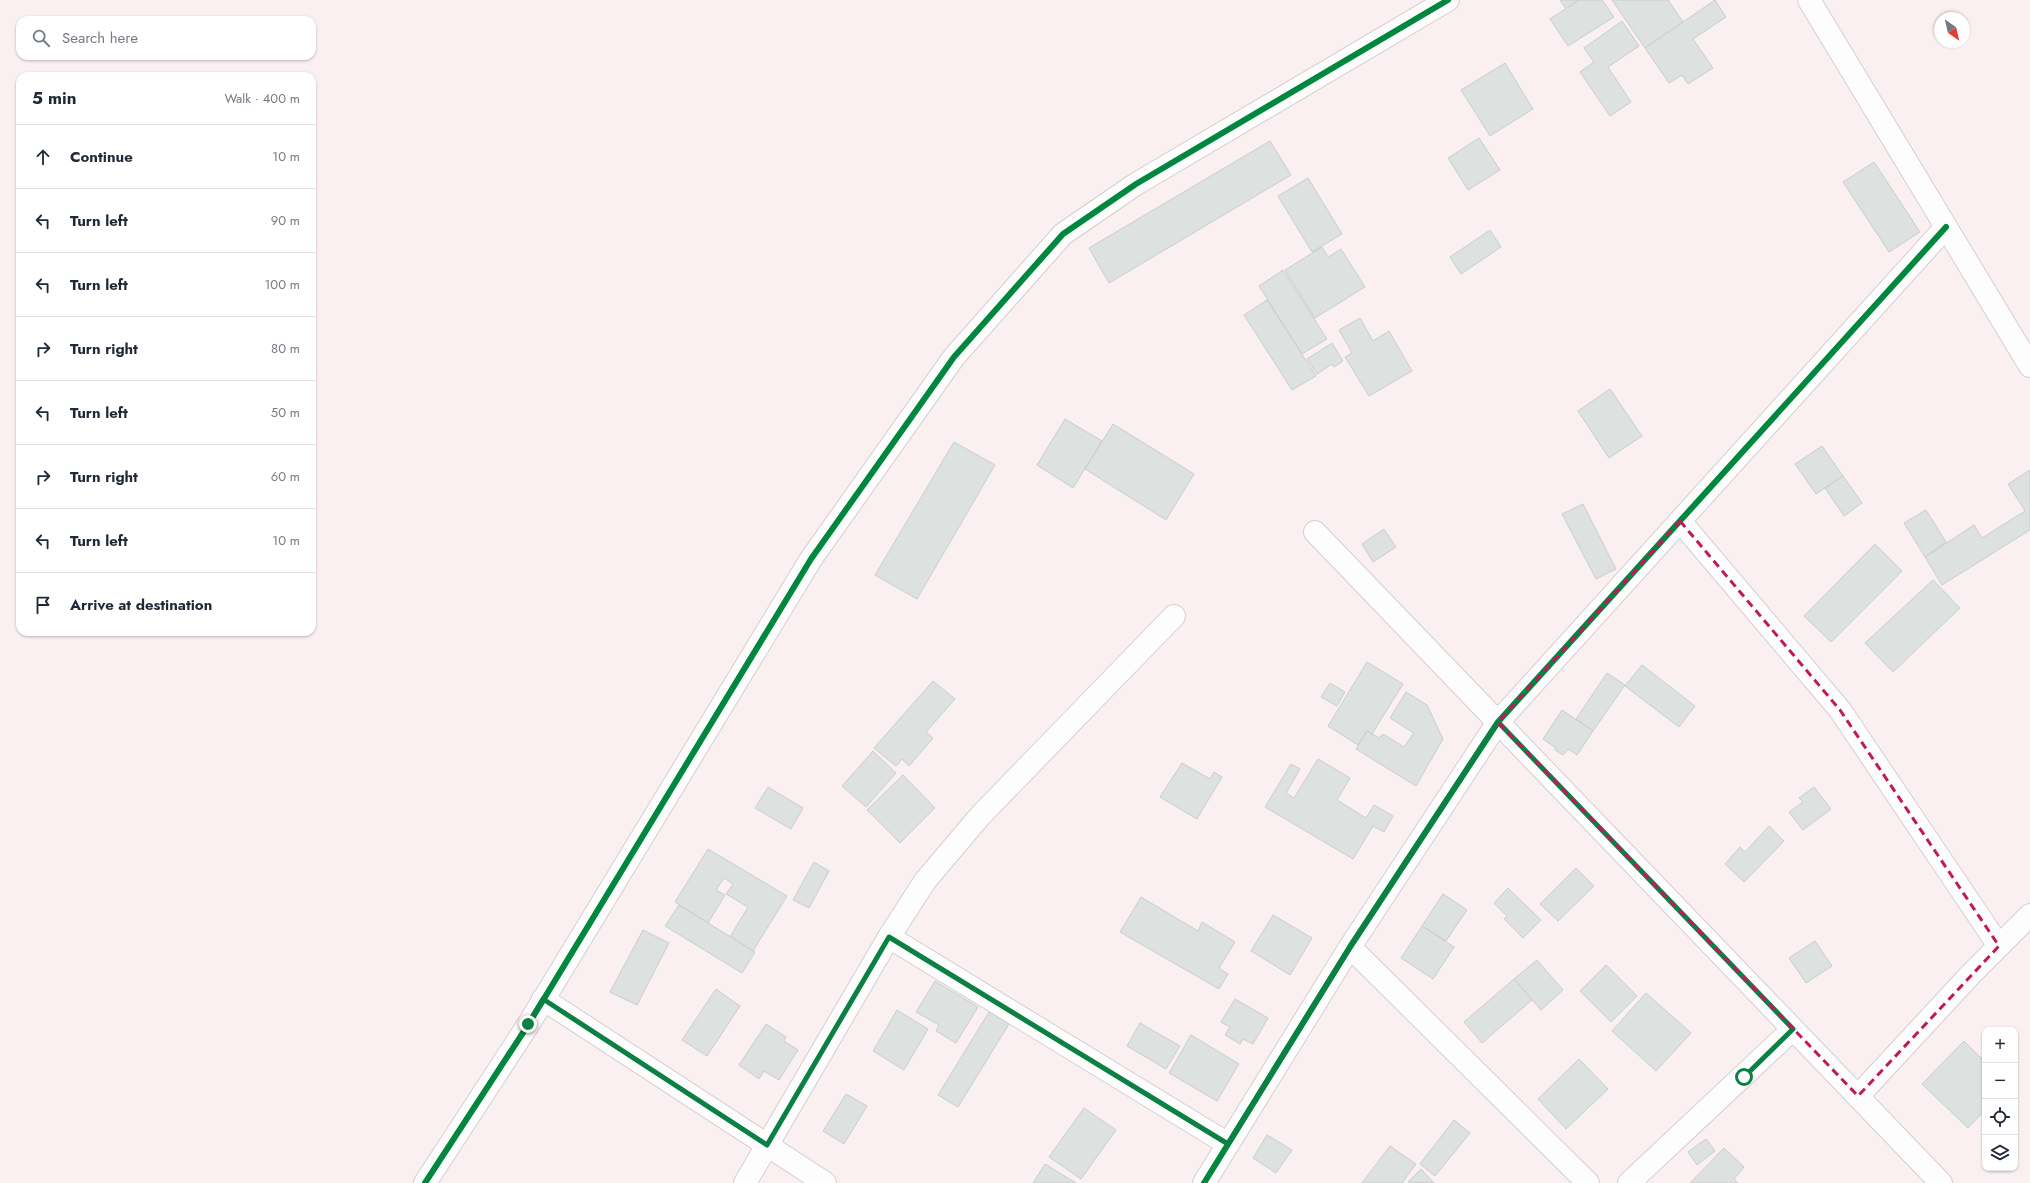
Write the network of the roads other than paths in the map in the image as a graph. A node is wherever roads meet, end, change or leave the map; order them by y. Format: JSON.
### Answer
{"nodes":[{"id":1,"x":1448,"y":0,"type":"edge"},
{"id":2,"x":1809,"y":0,"type":"edge"},
{"id":3,"x":1946,"y":227,"type":"junction"},
{"id":4,"x":2030,"y":366,"type":"edge"},
{"id":5,"x":1680,"y":521,"type":"junction"},
{"id":6,"x":1315,"y":532,"type":"dead end"},
{"id":7,"x":1174,"y":616,"type":"dead end"},
{"id":8,"x":1498,"y":722,"type":"junction"},
{"id":9,"x":2030,"y":915,"type":"edge"},
{"id":10,"x":889,"y":937,"type":"junction"},
{"id":11,"x":1999,"y":946,"type":"junction"},
{"id":12,"x":1350,"y":947,"type":"junction"},
{"id":13,"x":543,"y":999,"type":"junction"},
{"id":14,"x":1793,"y":1029,"type":"junction"},
{"id":15,"x":1858,"y":1096,"type":"junction"},
{"id":16,"x":1228,"y":1144,"type":"junction"},
{"id":17,"x":767,"y":1145,"type":"junction"},
{"id":18,"x":425,"y":1183,"type":"edge"},
{"id":19,"x":745,"y":1183,"type":"edge"},
{"id":20,"x":825,"y":1183,"type":"edge"},
{"id":21,"x":1204,"y":1183,"type":"edge"},
{"id":22,"x":1588,"y":1183,"type":"edge"},
{"id":23,"x":1629,"y":1183,"type":"edge"},
{"id":24,"x":1941,"y":1183,"type":"edge"}],
"edges":[{"from":1,"to":13,"type":"street"},
{"from":2,"to":3,"type":"street"},
{"from":3,"to":4,"type":"street"},
{"from":3,"to":5,"type":"street"},
{"from":5,"to":8,"type":"street"},
{"from":5,"to":11,"type":"street"},
{"from":6,"to":8,"type":"street"},
{"from":7,"to":10,"type":"street"},
{"from":8,"to":12,"type":"street"},
{"from":8,"to":14,"type":"street"},
{"from":9,"to":11,"type":"street"},
{"from":10,"to":16,"type":"street"},
{"from":10,"to":17,"type":"street"},
{"from":11,"to":15,"type":"street"},
{"from":12,"to":16,"type":"street"},
{"from":12,"to":22,"type":"street"},
{"from":13,"to":17,"type":"street"},
{"from":13,"to":18,"type":"street"},
{"from":14,"to":15,"type":"street"},
{"from":14,"to":23,"type":"street"},
{"from":15,"to":24,"type":"street"},
{"from":16,"to":21,"type":"street"},
{"from":17,"to":19,"type":"street"},
{"from":17,"to":20,"type":"street"}]}
